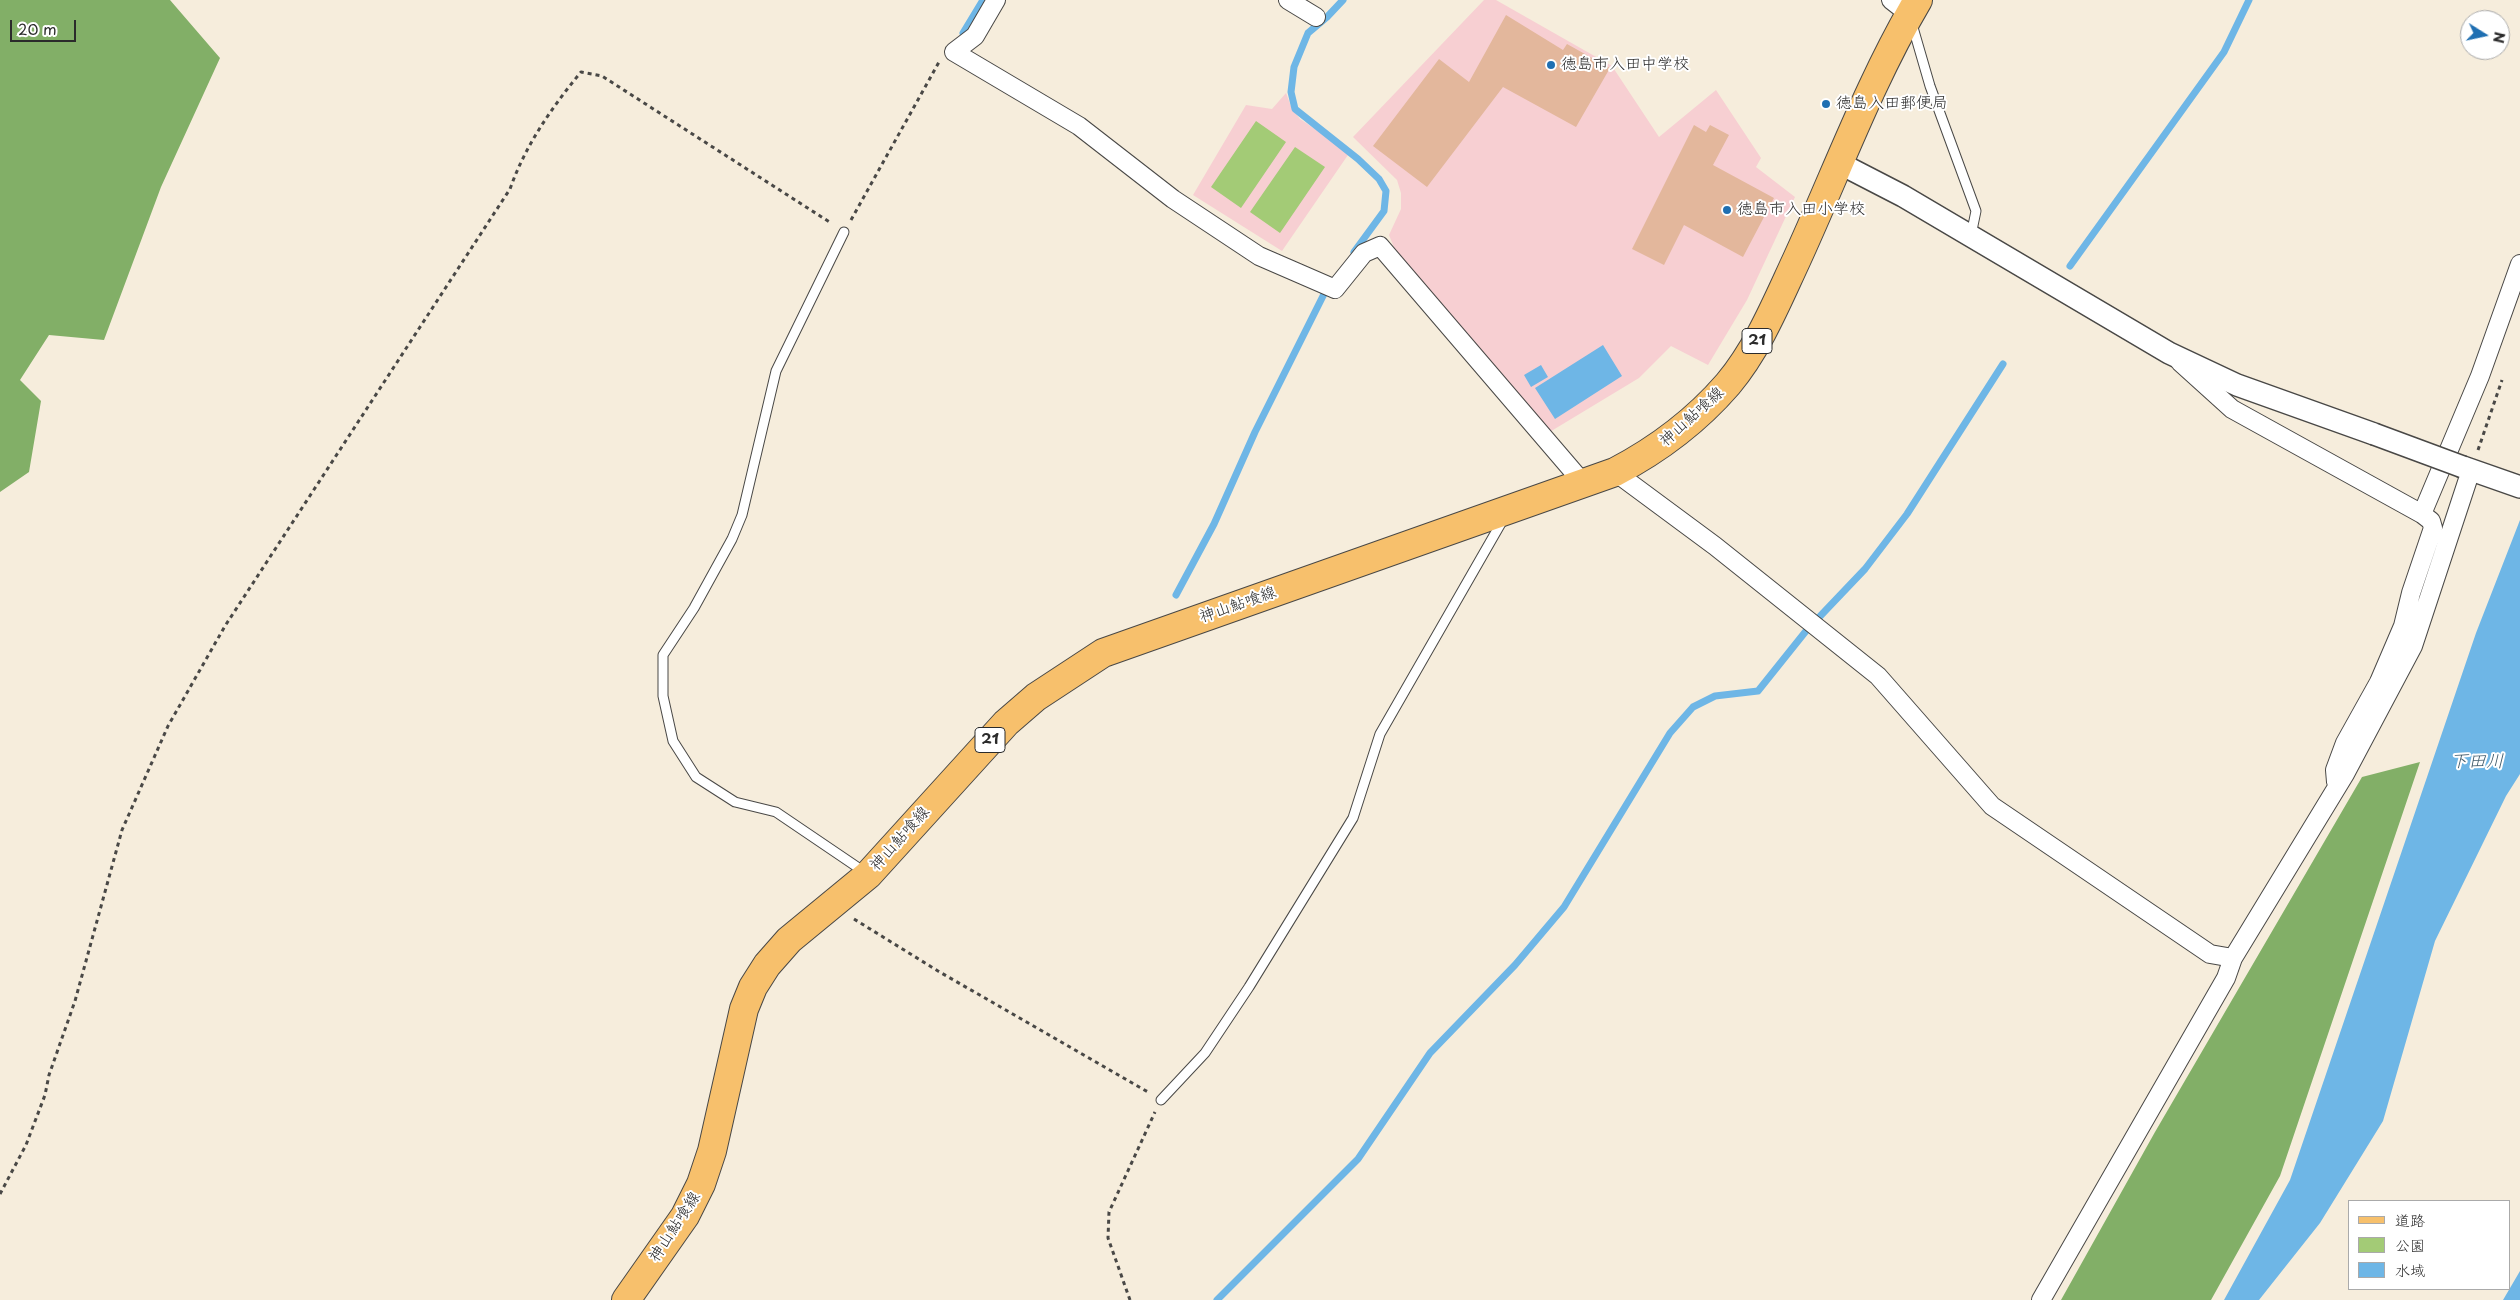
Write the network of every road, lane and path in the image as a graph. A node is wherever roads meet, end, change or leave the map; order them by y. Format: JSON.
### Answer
{"nodes":[{"id":1,"x":996,"y":0,"type":"edge"},
{"id":2,"x":1288,"y":0,"type":"edge"},
{"id":3,"x":1906,"y":5,"type":"edge"},
{"id":4,"x":1316,"y":17,"type":"dead end"},
{"id":5,"x":954,"y":52,"type":"junction"},
{"id":6,"x":1839,"y":164,"type":"junction"},
{"id":7,"x":844,"y":232,"type":"junction"},
{"id":8,"x":1971,"y":236,"type":"junction"},
{"id":9,"x":2520,"y":264,"type":"edge"},
{"id":10,"x":2171,"y":353,"type":"junction"},
{"id":11,"x":2505,"y":372,"type":"dead end"},
{"id":12,"x":2470,"y":469,"type":"junction"},
{"id":13,"x":1615,"y":472,"type":"junction"},
{"id":14,"x":1584,"y":484,"type":"junction"},
{"id":15,"x":2520,"y":487,"type":"edge"},
{"id":16,"x":1508,"y":511,"type":"junction"},
{"id":17,"x":2422,"y":514,"type":"junction"},
{"id":18,"x":2337,"y":787,"type":"junction"},
{"id":19,"x":868,"y":875,"type":"junction"},
{"id":20,"x":832,"y":906,"type":"junction"},
{"id":21,"x":2233,"y":958,"type":"junction"},
{"id":22,"x":1161,"y":1100,"type":"junction"},
{"id":23,"x":0,"y":1194,"type":"edge"},
{"id":24,"x":626,"y":1300,"type":"edge"},
{"id":25,"x":1130,"y":1300,"type":"edge"},
{"id":26,"x":2041,"y":1300,"type":"edge"}],
"edges":[{"from":1,"to":5,"type":"street"},
{"from":2,"to":4,"type":"street"},
{"from":3,"to":6,"type":"main road","name":"神山鮎喰線","number":"21"},
{"from":3,"to":8,"type":"lane"},
{"from":5,"to":7,"type":"path"},
{"from":5,"to":14,"type":"street"},
{"from":6,"to":8,"type":"street"},
{"from":6,"to":13,"type":"main road","name":"神山鮎喰線","number":"21"},
{"from":7,"to":19,"type":"lane"},
{"from":7,"to":23,"type":"path"},
{"from":8,"to":10,"type":"street"},
{"from":9,"to":17,"type":"street"},
{"from":10,"to":12,"type":"street","bridge":true},
{"from":10,"to":17,"type":"street"},
{"from":11,"to":12,"type":"path"},
{"from":12,"to":15,"type":"street"},
{"from":12,"to":18,"type":"street"},
{"from":13,"to":14,"type":"main road","name":"神山鮎喰線","number":"21"},
{"from":13,"to":21,"type":"street"},
{"from":14,"to":16,"type":"main road","name":"神山鮎喰線","number":"21"},
{"from":16,"to":19,"type":"main road","name":"神山鮎喰線","number":"21"},
{"from":16,"to":22,"type":"lane"},
{"from":17,"to":18,"type":"street"},
{"from":18,"to":21,"type":"street"},
{"from":19,"to":20,"type":"main road","name":"神山鮎喰線","number":"21"},
{"from":20,"to":22,"type":"path"},
{"from":20,"to":24,"type":"main road","name":"神山鮎喰線","number":"21"},
{"from":21,"to":26,"type":"street"},
{"from":22,"to":25,"type":"path"}]}
